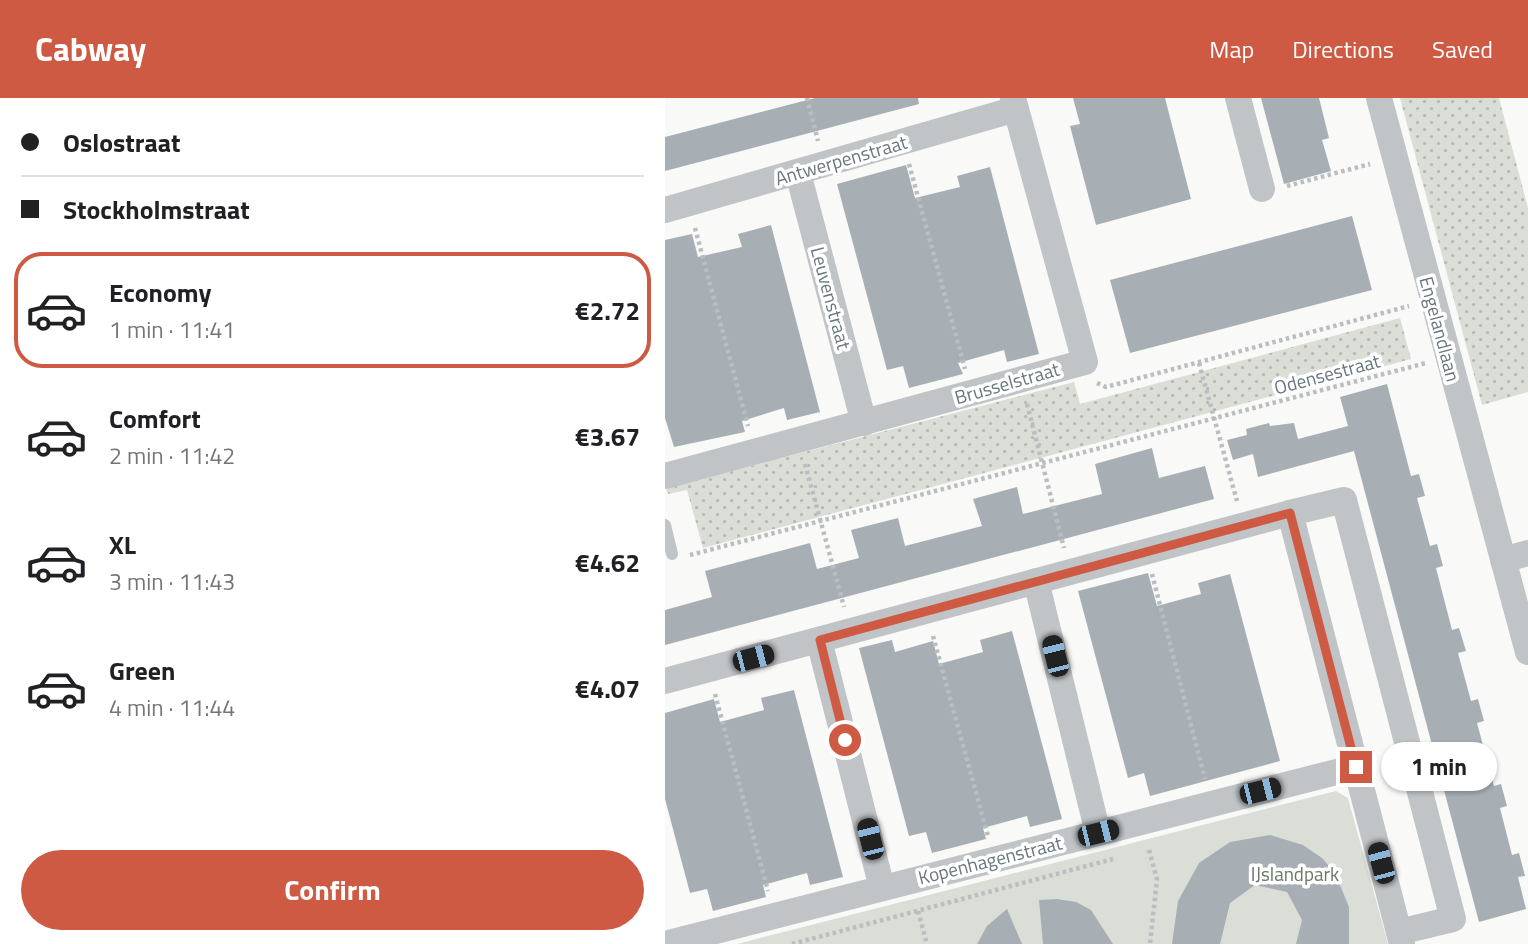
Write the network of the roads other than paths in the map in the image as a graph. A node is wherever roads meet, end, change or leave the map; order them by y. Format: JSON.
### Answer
{"nodes":[{"id":1,"x":1238,"y":98,"type":"edge"},
{"id":2,"x":1379,"y":98,"type":"edge"},
{"id":3,"x":1014,"y":103,"type":"edge"},
{"id":4,"x":798,"y":173,"type":"junction"},
{"id":5,"x":1262,"y":189,"type":"road end"},
{"id":6,"x":665,"y":210,"type":"edge"},
{"id":7,"x":864,"y":423,"type":"junction"},
{"id":8,"x":665,"y":476,"type":"edge"},
{"id":9,"x":1290,"y":513,"type":"junction"},
{"id":10,"x":665,"y":525,"type":"edge"},
{"id":11,"x":672,"y":554,"type":"dead end"},
{"id":12,"x":1515,"y":556,"type":"edge"},
{"id":13,"x":1036,"y":581,"type":"junction"},
{"id":14,"x":820,"y":640,"type":"junction"},
{"id":15,"x":1528,"y":652,"type":"edge"},
{"id":16,"x":665,"y":681,"type":"edge"},
{"id":17,"x":1356,"y":767,"type":"junction"},
{"id":18,"x":1098,"y":833,"type":"junction"},
{"id":19,"x":895,"y":885,"type":"junction"},
{"id":20,"x":667,"y":937,"type":"edge"},
{"id":21,"x":1401,"y":938,"type":"edge"}],
"edges":[{"from":1,"to":5,"type":"street"},
{"from":2,"to":12,"type":"street","name":"Engelandlaan"},
{"from":3,"to":4,"type":"street","name":"Antwerpenstraat"},
{"from":3,"to":7,"type":"street","name":"Brusselstraat"},
{"from":4,"to":6,"type":"street","name":"Antwerpenstraat"},
{"from":4,"to":7,"type":"street","name":"Leuvenstraat"},
{"from":7,"to":8,"type":"street","name":"Brusselstraat"},
{"from":9,"to":13,"type":"street"},
{"from":9,"to":17,"type":"street"},
{"from":9,"to":21,"type":"street"},
{"from":10,"to":11,"type":"lane"},
{"from":12,"to":15,"type":"street","name":"Engelandlaan"},
{"from":13,"to":14,"type":"street"},
{"from":13,"to":18,"type":"street"},
{"from":14,"to":16,"type":"street"},
{"from":14,"to":19,"type":"street"},
{"from":17,"to":18,"type":"street","name":"Kopenhagenstraat"},
{"from":17,"to":21,"type":"street"},
{"from":18,"to":19,"type":"street","name":"Kopenhagenstraat"},
{"from":19,"to":20,"type":"street","name":"Kopenhagenstraat"}]}
